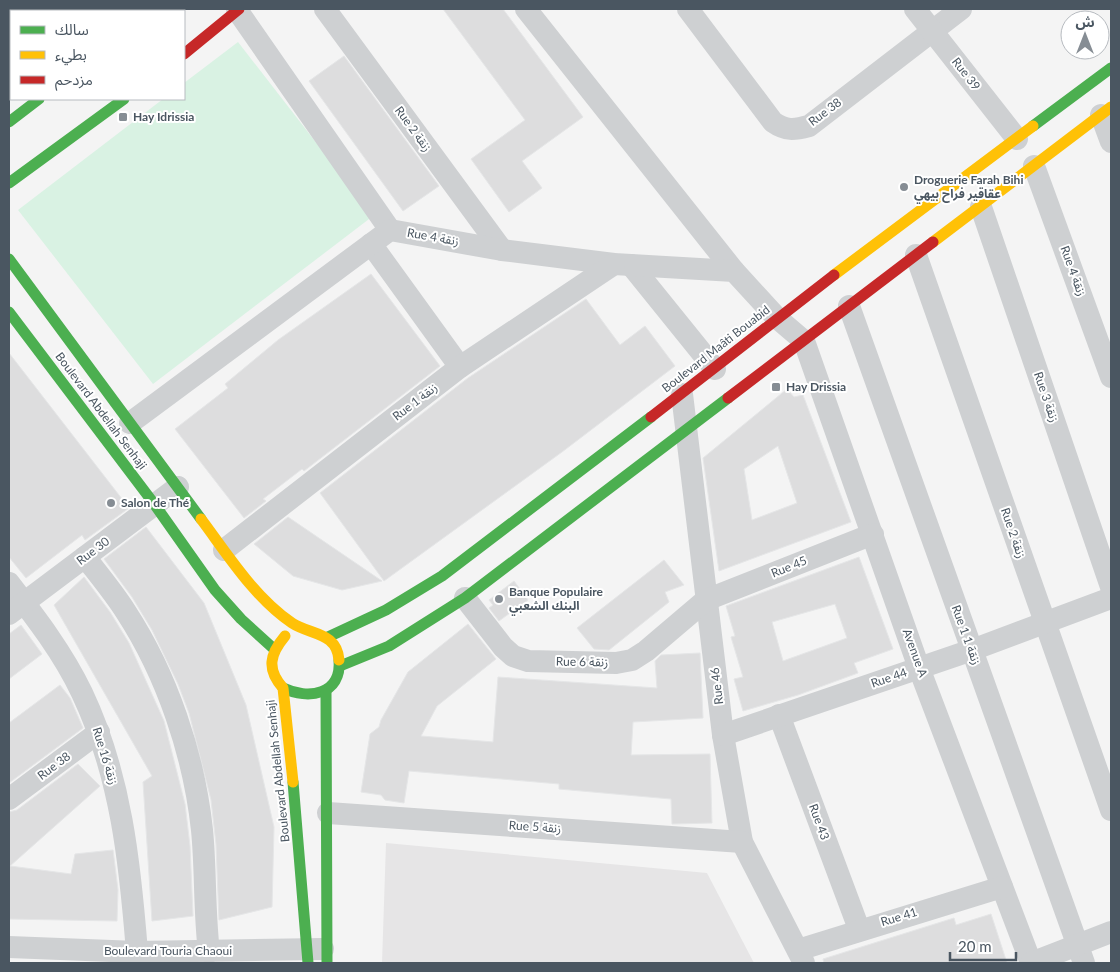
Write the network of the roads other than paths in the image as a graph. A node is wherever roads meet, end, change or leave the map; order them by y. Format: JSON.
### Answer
{"nodes":[{"id":1,"x":325,"y":9,"type":"edge"},
{"id":2,"x":526,"y":9,"type":"edge"},
{"id":3,"x":688,"y":9,"type":"edge"},
{"id":4,"x":915,"y":9,"type":"edge"},
{"id":5,"x":961,"y":9,"type":"edge"},
{"id":6,"x":238,"y":10,"type":"edge"},
{"id":7,"x":931,"y":30,"type":"junction"},
{"id":8,"x":185,"y":53,"type":"edge"},
{"id":9,"x":1111,"y":68,"type":"edge"},
{"id":10,"x":38,"y":100,"type":"edge"},
{"id":11,"x":123,"y":100,"type":"edge"},
{"id":12,"x":1106,"y":111,"type":"edge"},
{"id":13,"x":9,"y":122,"type":"edge"},
{"id":14,"x":1017,"y":139,"type":"junction"},
{"id":15,"x":1111,"y":142,"type":"edge"},
{"id":16,"x":1034,"y":166,"type":"junction"},
{"id":17,"x":9,"y":183,"type":"edge"},
{"id":18,"x":981,"y":206,"type":"junction"},
{"id":19,"x":390,"y":230,"type":"junction"},
{"id":20,"x":371,"y":244,"type":"junction"},
{"id":21,"x":502,"y":250,"type":"junction"},
{"id":22,"x":916,"y":255,"type":"junction"},
{"id":23,"x":9,"y":258,"type":"edge"},
{"id":24,"x":622,"y":265,"type":"junction"},
{"id":25,"x":734,"y":271,"type":"junction"},
{"id":26,"x":849,"y":306,"type":"junction"},
{"id":27,"x":9,"y":312,"type":"edge"},
{"id":28,"x":777,"y":318,"type":"junction"},
{"id":29,"x":804,"y":341,"type":"junction"},
{"id":30,"x":460,"y":367,"type":"junction"},
{"id":31,"x":715,"y":369,"type":"junction"},
{"id":32,"x":1111,"y":377,"type":"edge"},
{"id":33,"x":682,"y":394,"type":"junction"},
{"id":34,"x":130,"y":423,"type":"junction"},
{"id":35,"x":686,"y":430,"type":"junction"},
{"id":36,"x":178,"y":487,"type":"junction"},
{"id":37,"x":155,"y":505,"type":"junction"},
{"id":38,"x":872,"y":534,"type":"junction"},
{"id":39,"x":224,"y":550,"type":"junction"},
{"id":40,"x":85,"y":557,"type":"junction"},
{"id":41,"x":9,"y":583,"type":"edge"},
{"id":42,"x":1111,"y":587,"type":"edge"},
{"id":43,"x":465,"y":598,"type":"junction"},
{"id":44,"x":1111,"y":598,"type":"edge"},
{"id":45,"x":706,"y":600,"type":"junction"},
{"id":46,"x":16,"y":608,"type":"edge"},
{"id":47,"x":1045,"y":623,"type":"junction"},
{"id":48,"x":304,"y":629,"type":"junction"},
{"id":49,"x":328,"y":637,"type":"junction"},
{"id":50,"x":274,"y":649,"type":"junction"},
{"id":51,"x":972,"y":650,"type":"junction"},
{"id":52,"x":340,"y":666,"type":"junction"},
{"id":53,"x":920,"y":668,"type":"junction"},
{"id":54,"x":282,"y":688,"type":"junction"},
{"id":55,"x":326,"y":690,"type":"junction"},
{"id":56,"x":779,"y":715,"type":"junction"},
{"id":57,"x":99,"y":732,"type":"junction"},
{"id":58,"x":722,"y":735,"type":"junction"},
{"id":59,"x":9,"y":799,"type":"edge"},
{"id":60,"x":1111,"y":810,"type":"edge"},
{"id":61,"x":328,"y":813,"type":"junction"},
{"id":62,"x":742,"y":842,"type":"junction"},
{"id":63,"x":1002,"y":887,"type":"junction"},
{"id":64,"x":859,"y":929,"type":"junction"},
{"id":65,"x":1111,"y":932,"type":"edge"},
{"id":66,"x":9,"y":947,"type":"edge"},
{"id":67,"x":137,"y":952,"type":"junction"},
{"id":68,"x":209,"y":952,"type":"junction"},
{"id":69,"x":1081,"y":954,"type":"edge"},
{"id":70,"x":317,"y":956,"type":"edge"},
{"id":71,"x":801,"y":957,"type":"edge"},
{"id":72,"x":1031,"y":963,"type":"edge"}],
"edges":[{"from":1,"to":21,"type":"street","name":"Rue 2 زنقة"},
{"from":2,"to":25,"type":"street"},
{"from":3,"to":7,"type":"street","name":"Rue 38"},
{"from":4,"to":7,"type":"street","name":"Rue 39"},
{"from":5,"to":7,"type":"street","name":"Rue 38"},
{"from":6,"to":8,"type":"street"},
{"from":6,"to":19,"type":"street"},
{"from":7,"to":14,"type":"street","name":"Rue 39"},
{"from":9,"to":14,"type":"street","name":"Boulevard Maâti Bouabid"},
{"from":10,"to":13,"type":"street"},
{"from":11,"to":17,"type":"street"},
{"from":12,"to":15,"type":"street"},
{"from":12,"to":16,"type":"street"},
{"from":14,"to":28,"type":"street","name":"Boulevard Maâti Bouabid"},
{"from":16,"to":18,"type":"street"},
{"from":16,"to":32,"type":"street","name":"Rue 4 زنقة"},
{"from":18,"to":22,"type":"street"},
{"from":18,"to":42,"type":"street","name":"Rue 3 زنقة"},
{"from":19,"to":20,"type":"street","name":"Rue 4 زنقة"},
{"from":19,"to":21,"type":"street","name":"Rue 4 زنقة"},
{"from":20,"to":30,"type":"street"},
{"from":20,"to":34,"type":"street","name":"Rue 4 زنقة"},
{"from":21,"to":24,"type":"street","name":"Rue 4 زنقة"},
{"from":22,"to":26,"type":"street"},
{"from":22,"to":47,"type":"street","name":"Rue 2 زنقة"},
{"from":23,"to":34,"type":"street","name":"Boulevard Abdellah Senhaji"},
{"from":24,"to":25,"type":"street","name":"Rue 4 زنقة"},
{"from":24,"to":30,"type":"street","name":"Rue 1 زنقة"},
{"from":24,"to":31,"type":"street"},
{"from":25,"to":28,"type":"street"},
{"from":26,"to":29,"type":"street"},
{"from":26,"to":51,"type":"street","name":"Rue 1 زنقة 1"},
{"from":27,"to":37,"type":"street","name":"Boulevard Abdellah Senhaji"},
{"from":28,"to":29,"type":"street"},
{"from":28,"to":31,"type":"street","name":"Boulevard Maâti Bouabid"},
{"from":29,"to":35,"type":"street"},
{"from":29,"to":38,"type":"street","name":"Avenue A"},
{"from":30,"to":39,"type":"street","name":"Rue 1 زنقة"},
{"from":31,"to":33,"type":"street","name":"Boulevard Maâti Bouabid"},
{"from":33,"to":35,"type":"street","name":"Rue 46"},
{"from":33,"to":49,"type":"street","name":"Boulevard Maâti Bouabid"},
{"from":34,"to":36,"type":"street","name":"Boulevard Abdellah Senhaji"},
{"from":35,"to":43,"type":"street"},
{"from":35,"to":45,"type":"street","name":"Rue 46"},
{"from":36,"to":37,"type":"street","name":"Rue 30"},
{"from":36,"to":39,"type":"street","name":"Boulevard Abdellah Senhaji"},
{"from":37,"to":40,"type":"street","name":"Rue 30"},
{"from":37,"to":50,"type":"street","name":"Boulevard Abdellah Senhaji"},
{"from":38,"to":45,"type":"street","name":"Rue 45"},
{"from":38,"to":53,"type":"street","name":"Avenue A"},
{"from":39,"to":48,"type":"street","name":"Boulevard Abdellah Senhaji"},
{"from":40,"to":46,"type":"street","name":"Rue 30"},
{"from":40,"to":68,"type":"street"},
{"from":41,"to":46,"type":"street","name":"Rue 16 زنقة"},
{"from":43,"to":45,"type":"street","name":"Rue 6 زنقة"},
{"from":43,"to":52,"type":"street"},
{"from":44,"to":47,"type":"street","name":"Rue 44"},
{"from":45,"to":58,"type":"street","name":"Rue 46"},
{"from":46,"to":57,"type":"street","name":"Rue 16 زنقة"},
{"from":47,"to":51,"type":"street","name":"Rue 44"},
{"from":47,"to":60,"type":"street","name":"Rue 2 زنقة"},
{"from":48,"to":49,"type":"street","name":"Boulevard Abdellah Senhaji"},
{"from":48,"to":50,"type":"street"},
{"from":49,"to":52,"type":"street"},
{"from":50,"to":54,"type":"street","name":"Boulevard Abdellah Senhaji"},
{"from":51,"to":53,"type":"street","name":"Rue 44"},
{"from":51,"to":69,"type":"street","name":"Rue 1 زنقة 1"},
{"from":52,"to":55,"type":"street"},
{"from":53,"to":56,"type":"street","name":"Rue 44"},
{"from":53,"to":63,"type":"street","name":"Avenue A"},
{"from":54,"to":55,"type":"street"},
{"from":54,"to":70,"type":"street","name":"Boulevard Abdellah Senhaji"},
{"from":55,"to":61,"type":"street"},
{"from":56,"to":58,"type":"street","name":"Rue 44"},
{"from":56,"to":64,"type":"street","name":"Rue 43"},
{"from":57,"to":59,"type":"street","name":"Rue 38"},
{"from":57,"to":67,"type":"street","name":"Rue 16 زنقة"},
{"from":58,"to":62,"type":"street","name":"Rue 46"},
{"from":61,"to":62,"type":"street","name":"Rue 5 زنقة"},
{"from":61,"to":70,"type":"street"},
{"from":62,"to":71,"type":"street","name":"Rue 46"},
{"from":63,"to":64,"type":"street","name":"Rue 41"},
{"from":63,"to":72,"type":"street","name":"Avenue A"},
{"from":64,"to":71,"type":"street","name":"Rue 41"},
{"from":65,"to":69,"type":"street"},
{"from":66,"to":67,"type":"street","name":"Boulevard Touria Chaoui"},
{"from":67,"to":68,"type":"street","name":"Boulevard Touria Chaoui"},
{"from":68,"to":70,"type":"street","name":"Boulevard Touria Chaoui"},
{"from":69,"to":72,"type":"street"}]}
